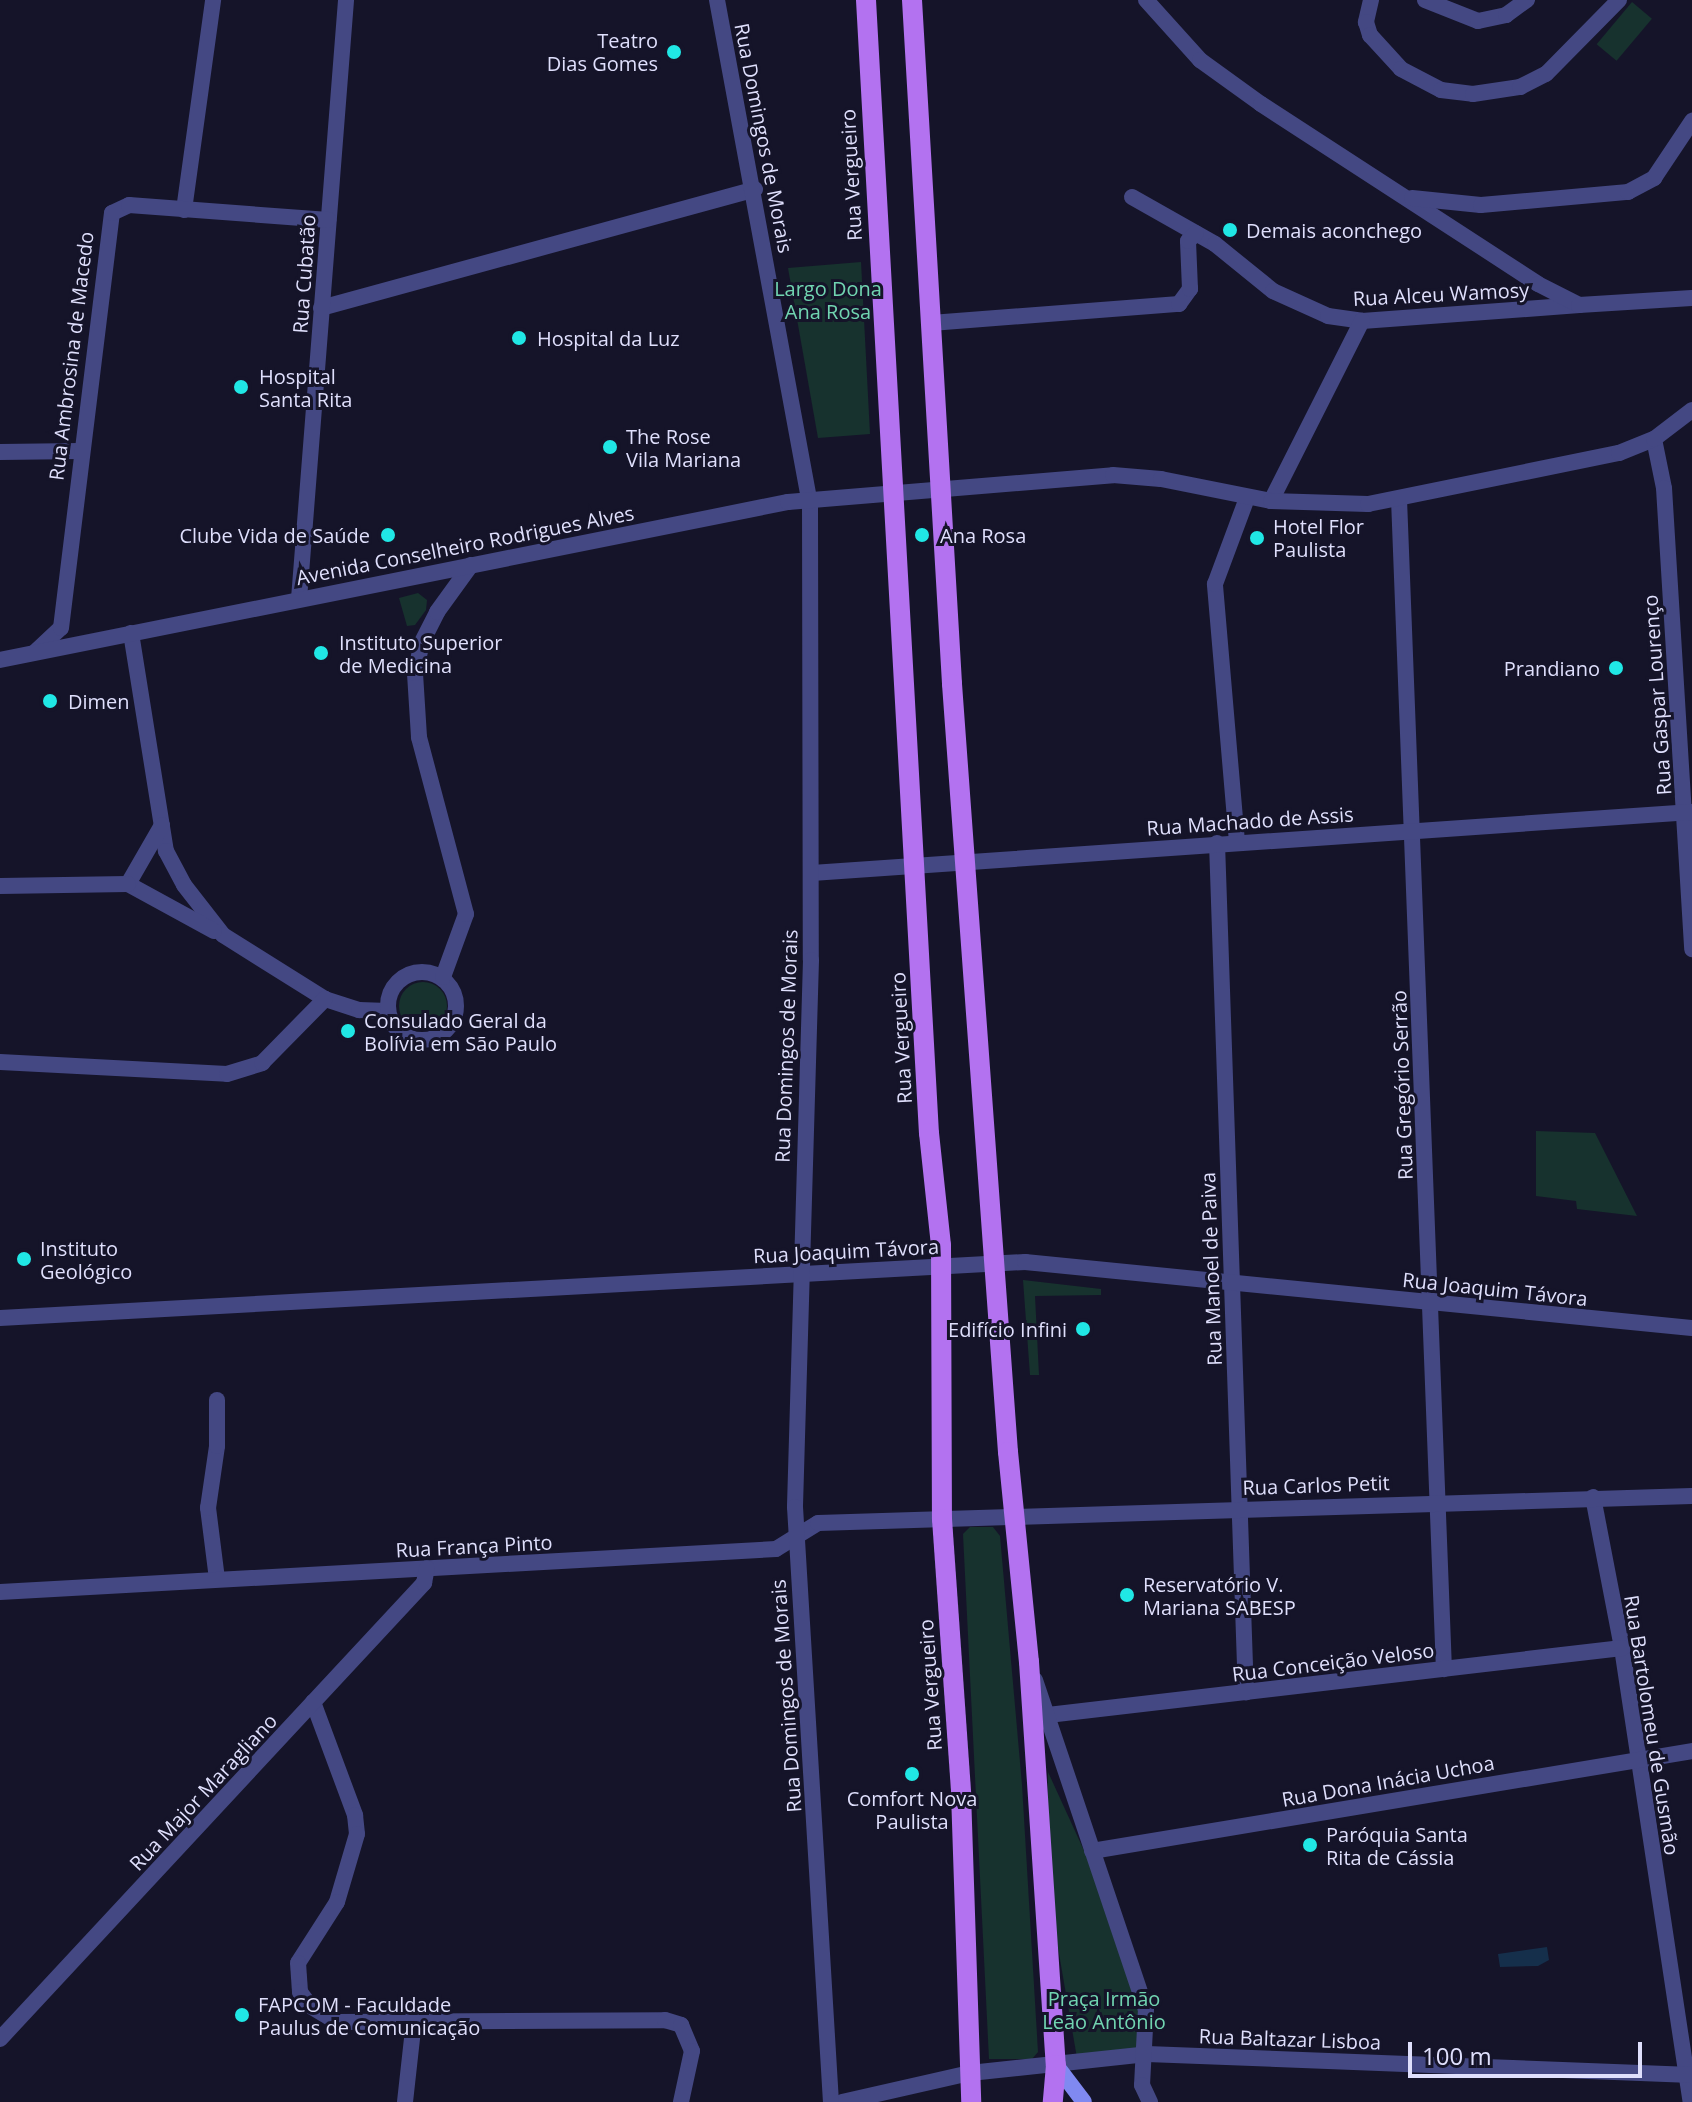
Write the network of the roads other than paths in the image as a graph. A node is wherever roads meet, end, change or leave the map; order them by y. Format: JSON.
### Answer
{"nodes":[{"id":1,"x":213,"y":0,"type":"edge"},
{"id":2,"x":346,"y":0,"type":"edge"},
{"id":3,"x":717,"y":0,"type":"edge"},
{"id":4,"x":866,"y":0,"type":"edge"},
{"id":5,"x":912,"y":0,"type":"edge"},
{"id":6,"x":1146,"y":0,"type":"edge"},
{"id":7,"x":1371,"y":0,"type":"edge"},
{"id":8,"x":1425,"y":0,"type":"edge"},
{"id":9,"x":1527,"y":0,"type":"edge"},
{"id":10,"x":1619,"y":0,"type":"edge"},
{"id":11,"x":1692,"y":121,"type":"edge"},
{"id":12,"x":755,"y":189,"type":"junction"},
{"id":13,"x":1132,"y":197,"type":"dead end"},
{"id":14,"x":1408,"y":197,"type":"junction"},
{"id":15,"x":184,"y":210,"type":"junction"},
{"id":16,"x":328,"y":220,"type":"junction"},
{"id":17,"x":1196,"y":233,"type":"junction"},
{"id":18,"x":1692,"y":298,"type":"edge"},
{"id":19,"x":1579,"y":305,"type":"junction"},
{"id":20,"x":321,"y":308,"type":"junction"},
{"id":21,"x":1362,"y":321,"type":"junction"},
{"id":22,"x":931,"y":323,"type":"junction"},
{"id":23,"x":1692,"y":410,"type":"edge"},
{"id":24,"x":1654,"y":439,"type":"junction"},
{"id":25,"x":80,"y":451,"type":"junction"},
{"id":26,"x":0,"y":452,"type":"edge"},
{"id":27,"x":940,"y":489,"type":"junction"},
{"id":28,"x":893,"y":493,"type":"junction"},
{"id":29,"x":1247,"y":498,"type":"junction"},
{"id":30,"x":1399,"y":499,"type":"junction"},
{"id":31,"x":810,"y":500,"type":"junction"},
{"id":32,"x":1271,"y":501,"type":"junction"},
{"id":33,"x":471,"y":565,"type":"junction"},
{"id":34,"x":299,"y":599,"type":"junction"},
{"id":35,"x":61,"y":628,"type":"junction"},
{"id":36,"x":131,"y":633,"type":"junction"},
{"id":37,"x":92,"y":641,"type":"junction"},
{"id":38,"x":35,"y":652,"type":"junction"},
{"id":39,"x":0,"y":660,"type":"edge"},
{"id":40,"x":1688,"y":812,"type":"edge"},
{"id":41,"x":162,"y":825,"type":"junction"},
{"id":42,"x":1412,"y":830,"type":"junction"},
{"id":43,"x":1237,"y":842,"type":"junction"},
{"id":44,"x":1217,"y":843,"type":"junction"},
{"id":45,"x":967,"y":860,"type":"junction"},
{"id":46,"x":916,"y":868,"type":"junction"},
{"id":47,"x":812,"y":873,"type":"junction"},
{"id":48,"x":128,"y":884,"type":"junction"},
{"id":49,"x":0,"y":886,"type":"edge"},
{"id":50,"x":223,"y":935,"type":"junction"},
{"id":51,"x":1692,"y":949,"type":"edge"},
{"id":52,"x":443,"y":977,"type":"junction"},
{"id":53,"x":325,"y":999,"type":"junction"},
{"id":54,"x":388,"y":1011,"type":"junction"},
{"id":55,"x":0,"y":1062,"type":"edge"},
{"id":56,"x":994,"y":1263,"type":"junction"},
{"id":57,"x":941,"y":1265,"type":"junction"},
{"id":58,"x":799,"y":1273,"type":"junction"},
{"id":59,"x":1232,"y":1284,"type":"junction"},
{"id":60,"x":1431,"y":1302,"type":"junction"},
{"id":61,"x":0,"y":1318,"type":"edge"},
{"id":62,"x":1692,"y":1328,"type":"edge"},
{"id":63,"x":217,"y":1400,"type":"dead end"},
{"id":64,"x":1692,"y":1496,"type":"edge"},
{"id":65,"x":1593,"y":1497,"type":"junction"},
{"id":66,"x":1438,"y":1502,"type":"junction"},
{"id":67,"x":1240,"y":1508,"type":"junction"},
{"id":68,"x":1014,"y":1516,"type":"junction"},
{"id":69,"x":942,"y":1519,"type":"junction"},
{"id":70,"x":796,"y":1535,"type":"junction"},
{"id":71,"x":427,"y":1568,"type":"junction"},
{"id":72,"x":217,"y":1579,"type":"junction"},
{"id":73,"x":0,"y":1592,"type":"edge"},
{"id":74,"x":1622,"y":1648,"type":"junction"},
{"id":75,"x":1029,"y":1662,"type":"junction"},
{"id":76,"x":1444,"y":1669,"type":"junction"},
{"id":77,"x":1246,"y":1693,"type":"junction"},
{"id":78,"x":313,"y":1702,"type":"junction"},
{"id":79,"x":1048,"y":1715,"type":"junction"},
{"id":80,"x":1692,"y":1751,"type":"edge"},
{"id":81,"x":1636,"y":1760,"type":"junction"},
{"id":82,"x":1092,"y":1851,"type":"junction"},
{"id":83,"x":414,"y":2021,"type":"junction"},
{"id":84,"x":0,"y":2039,"type":"edge"},
{"id":85,"x":1147,"y":2054,"type":"junction"},
{"id":86,"x":1056,"y":2065,"type":"junction"},
{"id":87,"x":970,"y":2073,"type":"junction"},
{"id":88,"x":1690,"y":2075,"type":"edge"},
{"id":89,"x":405,"y":2102,"type":"edge"},
{"id":90,"x":681,"y":2102,"type":"edge"},
{"id":91,"x":831,"y":2102,"type":"edge"},
{"id":92,"x":842,"y":2102,"type":"edge"},
{"id":93,"x":971,"y":2102,"type":"edge"},
{"id":94,"x":1053,"y":2102,"type":"edge"},
{"id":95,"x":1084,"y":2102,"type":"edge"},
{"id":96,"x":1150,"y":2102,"type":"edge"},
{"id":97,"x":1691,"y":2102,"type":"edge"}],
"edges":[{"from":1,"to":15,"type":"street"},
{"from":2,"to":16,"type":"street","name":"Rua Cubatão"},
{"from":3,"to":12,"type":"street","name":"Rua Domingos de Morais"},
{"from":4,"to":28,"type":"main road","name":"Rua Vergueiro"},
{"from":5,"to":22,"type":"main road"},
{"from":6,"to":14,"type":"street"},
{"from":7,"to":10,"type":"street"},
{"from":8,"to":9,"type":"street"},
{"from":11,"to":14,"type":"street"},
{"from":12,"to":20,"type":"street"},
{"from":12,"to":31,"type":"street","name":"Rua Domingos de Morais"},
{"from":13,"to":17,"type":"street","name":"Rua Alceu Wamosy"},
{"from":14,"to":19,"type":"street"},
{"from":15,"to":16,"type":"street","name":"Rua Ambrosina de Macedo"},
{"from":15,"to":25,"type":"street","name":"Rua Ambrosina de Macedo"},
{"from":16,"to":20,"type":"street","name":"Rua Cubatão"},
{"from":17,"to":21,"type":"street","name":"Rua Alceu Wamosy"},
{"from":17,"to":22,"type":"street"},
{"from":18,"to":19,"type":"street","name":"Rua Alceu Wamosy"},
{"from":19,"to":21,"type":"street","name":"Rua Alceu Wamosy"},
{"from":20,"to":34,"type":"street","name":"Rua Cubatão"},
{"from":21,"to":32,"type":"street"},
{"from":22,"to":27,"type":"main road"},
{"from":23,"to":24,"type":"street"},
{"from":24,"to":30,"type":"street","name":"Avenida Conselheiro Rodrigues Alves"},
{"from":24,"to":40,"type":"street","name":"Rua Gaspar Lourenço"},
{"from":25,"to":26,"type":"street"},
{"from":25,"to":35,"type":"street","name":"Rua Ambrosina de Macedo"},
{"from":27,"to":28,"type":"street","name":"Avenida Conselheiro Rodrigues Alves"},
{"from":27,"to":29,"type":"street","name":"Avenida Conselheiro Rodrigues Alves"},
{"from":27,"to":45,"type":"main road"},
{"from":28,"to":31,"type":"street","name":"Avenida Conselheiro Rodrigues Alves"},
{"from":28,"to":46,"type":"main road","name":"Rua Vergueiro"},
{"from":29,"to":32,"type":"street","name":"Avenida Conselheiro Rodrigues Alves"},
{"from":29,"to":43,"type":"street"},
{"from":30,"to":32,"type":"street","name":"Avenida Conselheiro Rodrigues Alves"},
{"from":30,"to":42,"type":"street","name":"Rua Gregório Serrão"},
{"from":31,"to":33,"type":"street","name":"Avenida Conselheiro Rodrigues Alves"},
{"from":31,"to":47,"type":"street","name":"Rua Domingos de Morais"},
{"from":33,"to":34,"type":"street","name":"Avenida Conselheiro Rodrigues Alves"},
{"from":33,"to":52,"type":"street"},
{"from":34,"to":36,"type":"street","name":"Avenida Conselheiro Rodrigues Alves"},
{"from":35,"to":37,"type":"street"},
{"from":35,"to":38,"type":"street"},
{"from":36,"to":37,"type":"street","name":"Avenida Conselheiro Rodrigues Alves"},
{"from":36,"to":41,"type":"street"},
{"from":37,"to":38,"type":"street","name":"Avenida Conselheiro Rodrigues Alves"},
{"from":38,"to":39,"type":"street","name":"Avenida Conselheiro Rodrigues Alves"},
{"from":40,"to":42,"type":"street","name":"Rua Machado de Assis"},
{"from":40,"to":51,"type":"street","name":"Rua Gaspar Lourenço"},
{"from":41,"to":48,"type":"street"},
{"from":41,"to":50,"type":"street"},
{"from":42,"to":43,"type":"street","name":"Rua Machado de Assis"},
{"from":42,"to":60,"type":"street","name":"Rua Gregório Serrão"},
{"from":43,"to":44,"type":"street","name":"Rua Machado de Assis"},
{"from":44,"to":45,"type":"street","name":"Rua Machado de Assis"},
{"from":44,"to":59,"type":"street","name":"Rua Manoel de Paiva"},
{"from":45,"to":46,"type":"street","name":"Rua Machado de Assis"},
{"from":45,"to":56,"type":"main road"},
{"from":46,"to":47,"type":"street","name":"Rua Machado de Assis"},
{"from":46,"to":57,"type":"main road","name":"Rua Vergueiro"},
{"from":47,"to":58,"type":"street","name":"Rua Domingos de Morais"},
{"from":48,"to":49,"type":"street"},
{"from":48,"to":50,"type":"street"},
{"from":50,"to":53,"type":"street"},
{"from":52,"to":54,"type":"street"},
{"from":52,"to":54,"type":"street"},
{"from":53,"to":54,"type":"street"},
{"from":53,"to":55,"type":"street"},
{"from":56,"to":57,"type":"street","name":"Rua Joaquim Távora"},
{"from":56,"to":59,"type":"street","name":"Rua Joaquim Távora"},
{"from":56,"to":68,"type":"main road"},
{"from":57,"to":58,"type":"street","name":"Rua Joaquim Távora"},
{"from":57,"to":69,"type":"main road","name":"Rua Vergueiro"},
{"from":58,"to":61,"type":"street","name":"Rua Joaquim Távora"},
{"from":58,"to":70,"type":"street","name":"Rua Domingos de Morais"},
{"from":59,"to":60,"type":"street","name":"Rua Joaquim Távora"},
{"from":59,"to":67,"type":"street","name":"Rua Manoel de Paiva"},
{"from":60,"to":62,"type":"street","name":"Rua Joaquim Távora"},
{"from":60,"to":66,"type":"street","name":"Rua Gregório Serrão"},
{"from":63,"to":72,"type":"street"},
{"from":64,"to":65,"type":"street","name":"Rua Carlos Petit"},
{"from":65,"to":66,"type":"street","name":"Rua Carlos Petit"},
{"from":65,"to":74,"type":"street","name":"Rua Bartolomeu de Gusmão"},
{"from":66,"to":67,"type":"street","name":"Rua Carlos Petit"},
{"from":66,"to":76,"type":"street","name":"Rua Gregório Serrão"},
{"from":67,"to":68,"type":"street","name":"Rua Carlos Petit"},
{"from":67,"to":77,"type":"street","name":"Rua Manoel de Paiva"},
{"from":68,"to":69,"type":"street","name":"Rua Carlos Petit"},
{"from":68,"to":75,"type":"main road"},
{"from":69,"to":70,"type":"street","name":"Rua França Pinto"},
{"from":69,"to":87,"type":"main road","name":"Rua Vergueiro"},
{"from":70,"to":71,"type":"street","name":"Rua França Pinto"},
{"from":70,"to":91,"type":"street","name":"Rua Domingos de Morais"},
{"from":71,"to":72,"type":"street","name":"Rua França Pinto"},
{"from":71,"to":78,"type":"street","name":"Rua Major Maragliano"},
{"from":72,"to":73,"type":"street","name":"Rua França Pinto"},
{"from":74,"to":76,"type":"street","name":"Rua Conceição Veloso"},
{"from":74,"to":81,"type":"street","name":"Rua Bartolomeu de Gusmão"},
{"from":75,"to":79,"type":"street"},
{"from":75,"to":86,"type":"main road"},
{"from":76,"to":77,"type":"street","name":"Rua Conceição Veloso"},
{"from":77,"to":79,"type":"street","name":"Rua Conceição Veloso"},
{"from":78,"to":83,"type":"street"},
{"from":78,"to":84,"type":"street","name":"Rua Major Maragliano"},
{"from":79,"to":82,"type":"street"},
{"from":80,"to":81,"type":"street","name":"Rua Dona Inácia Uchoa"},
{"from":81,"to":82,"type":"street","name":"Rua Dona Inácia Uchoa"},
{"from":81,"to":88,"type":"street","name":"Rua Bartolomeu de Gusmão"},
{"from":82,"to":85,"type":"street"},
{"from":83,"to":89,"type":"street"},
{"from":83,"to":90,"type":"street"},
{"from":85,"to":86,"type":"street","name":"Rua Baltazar Lisboa"},
{"from":85,"to":88,"type":"street","name":"Rua Baltazar Lisboa"},
{"from":85,"to":96,"type":"street"},
{"from":86,"to":87,"type":"street","name":"Rua Baltazar Lisboa"},
{"from":86,"to":94,"type":"main road"},
{"from":86,"to":95,"type":"main road"},
{"from":87,"to":92,"type":"street","name":"Rua Baltazar Lisboa"},
{"from":87,"to":93,"type":"main road","name":"Rua Vergueiro"},
{"from":88,"to":97,"type":"street","name":"Rua Bartolomeu de Gusmão"}]}
